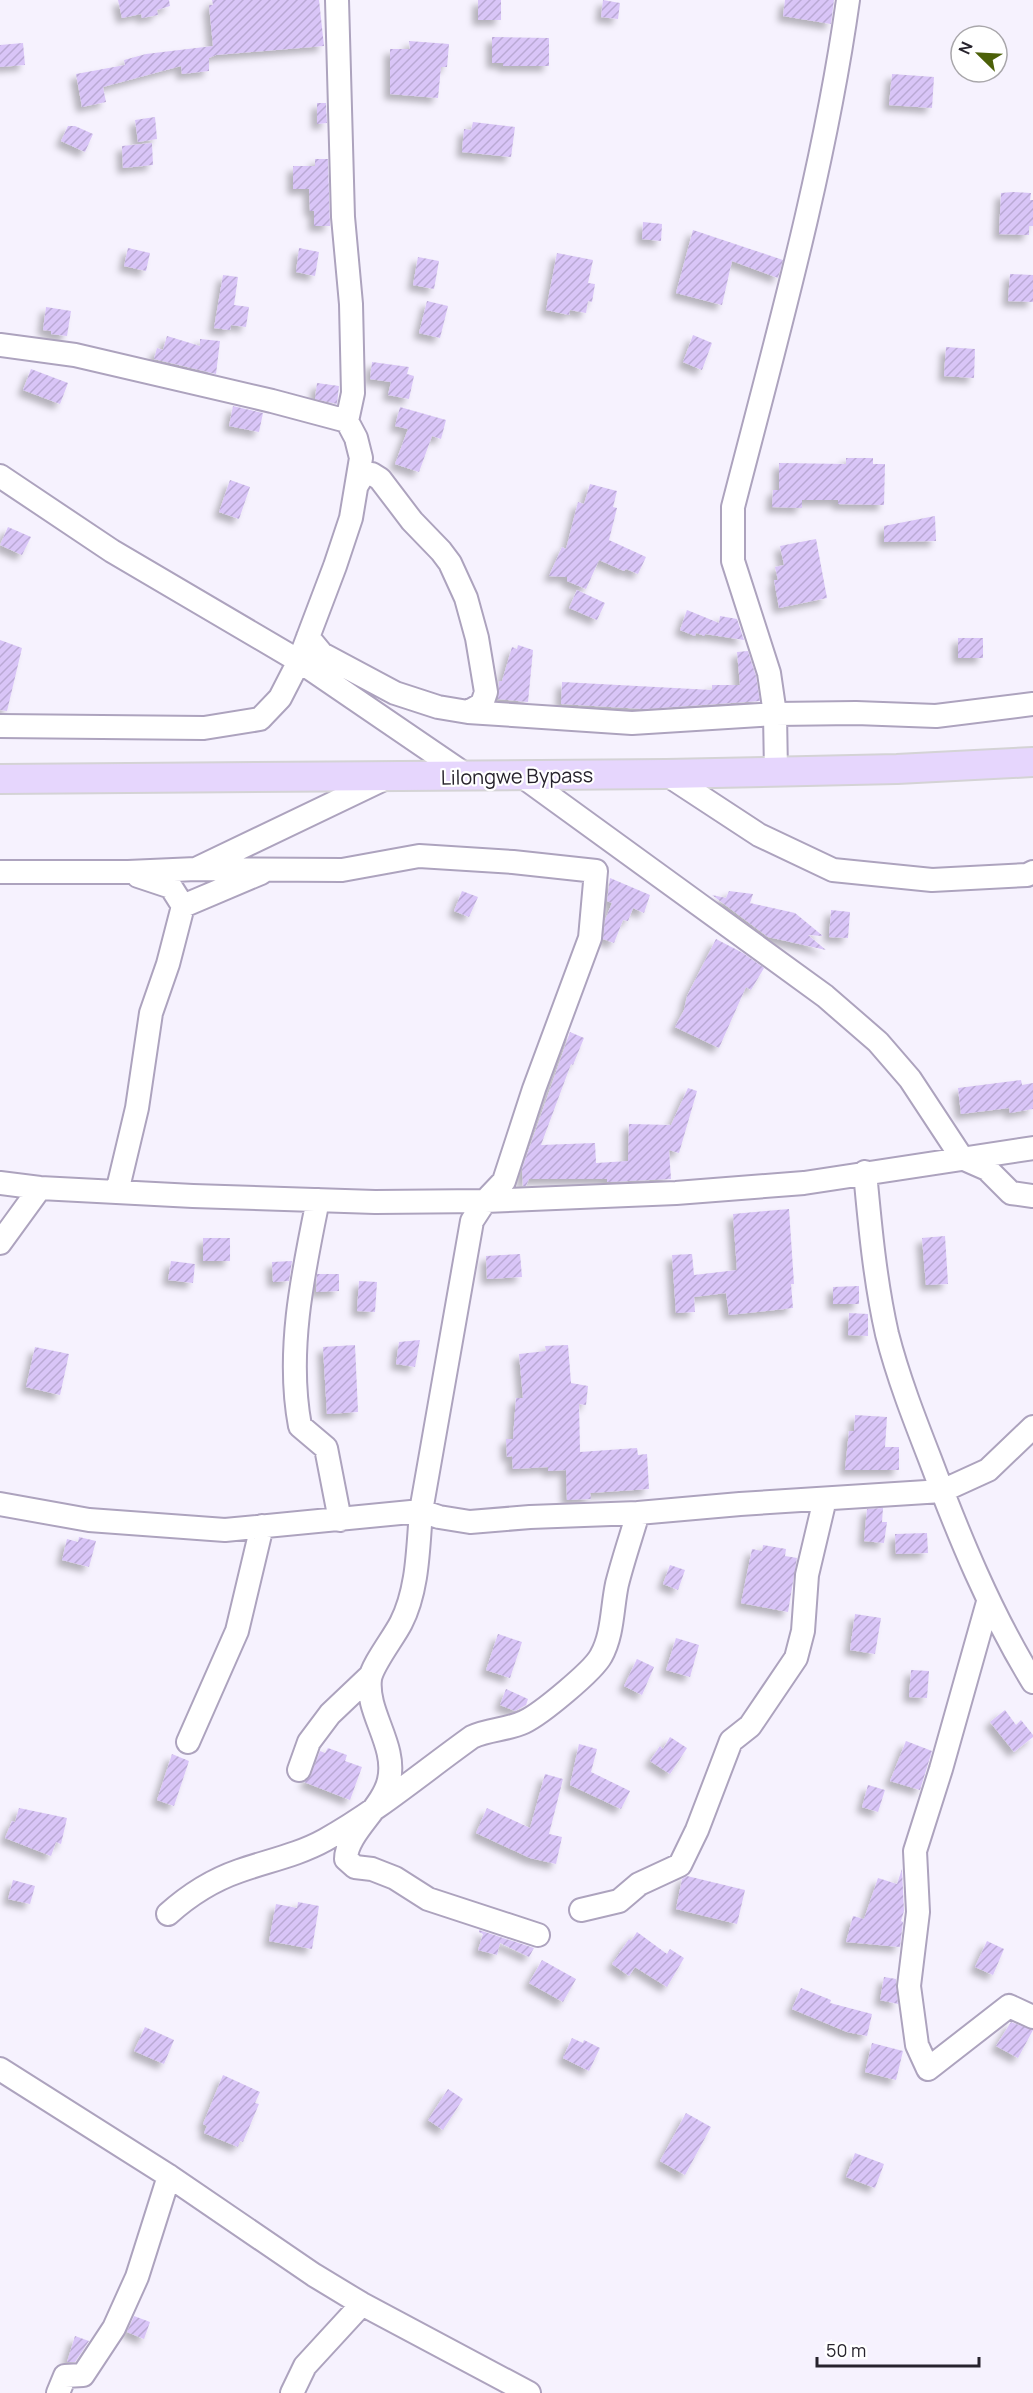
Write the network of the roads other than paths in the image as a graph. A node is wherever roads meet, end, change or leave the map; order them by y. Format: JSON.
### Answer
{"nodes":[{"id":1,"x":337,"y":0,"type":"edge"},
{"id":2,"x":848,"y":0,"type":"edge"},
{"id":3,"x":0,"y":345,"type":"edge"},
{"id":4,"x":347,"y":421,"type":"junction"},
{"id":5,"x":0,"y":476,"type":"edge"},
{"id":6,"x":357,"y":485,"type":"junction"},
{"id":7,"x":308,"y":637,"type":"junction"},
{"id":8,"x":299,"y":661,"type":"junction"},
{"id":9,"x":1033,"y":704,"type":"edge"},
{"id":10,"x":468,"y":712,"type":"junction"},
{"id":11,"x":775,"y":714,"type":"junction"},
{"id":12,"x":0,"y":726,"type":"edge"},
{"id":13,"x":1033,"y":762,"type":"edge"},
{"id":14,"x":776,"y":772,"type":"junction"},
{"id":15,"x":666,"y":774,"type":"junction"},
{"id":16,"x":522,"y":776,"type":"junction"},
{"id":17,"x":469,"y":777,"type":"junction"},
{"id":18,"x":386,"y":778,"type":"junction"},
{"id":19,"x":0,"y":779,"type":"edge"},
{"id":20,"x":196,"y":869,"type":"junction"},
{"id":21,"x":268,"y":870,"type":"junction"},
{"id":22,"x":0,"y":872,"type":"edge"},
{"id":23,"x":128,"y":872,"type":"junction"},
{"id":24,"x":1033,"y":872,"type":"edge"},
{"id":25,"x":183,"y":906,"type":"junction"},
{"id":26,"x":1033,"y":1148,"type":"edge"},
{"id":27,"x":962,"y":1158,"type":"junction"},
{"id":28,"x":865,"y":1172,"type":"junction"},
{"id":29,"x":0,"y":1183,"type":"edge"},
{"id":30,"x":40,"y":1188,"type":"junction"},
{"id":31,"x":117,"y":1192,"type":"junction"},
{"id":32,"x":1033,"y":1196,"type":"edge"},
{"id":33,"x":318,"y":1200,"type":"junction"},
{"id":34,"x":485,"y":1201,"type":"junction"},
{"id":35,"x":0,"y":1243,"type":"edge"},
{"id":36,"x":1033,"y":1427,"type":"edge"},
{"id":37,"x":942,"y":1491,"type":"junction"},
{"id":38,"x":825,"y":1499,"type":"junction"},
{"id":39,"x":0,"y":1504,"type":"edge"},
{"id":40,"x":421,"y":1512,"type":"junction"},
{"id":41,"x":638,"y":1513,"type":"junction"},
{"id":42,"x":340,"y":1520,"type":"junction"},
{"id":43,"x":262,"y":1526,"type":"junction"},
{"id":44,"x":988,"y":1602,"type":"junction"},
{"id":45,"x":370,"y":1676,"type":"junction"},
{"id":46,"x":1033,"y":1682,"type":"edge"},
{"id":47,"x":188,"y":1742,"type":"dead end"},
{"id":48,"x":299,"y":1770,"type":"dead end"},
{"id":49,"x":374,"y":1810,"type":"junction"},
{"id":50,"x":581,"y":1910,"type":"dead end"},
{"id":51,"x":168,"y":1914,"type":"dead end"},
{"id":52,"x":538,"y":1935,"type":"dead end"},
{"id":53,"x":1033,"y":2016,"type":"edge"},
{"id":54,"x":0,"y":2070,"type":"edge"},
{"id":55,"x":169,"y":2176,"type":"junction"},
{"id":56,"x":362,"y":2304,"type":"junction"},
{"id":57,"x":58,"y":2393,"type":"edge"},
{"id":58,"x":292,"y":2393,"type":"edge"},
{"id":59,"x":529,"y":2393,"type":"edge"}],
"edges":[{"from":1,"to":4,"type":"street"},
{"from":2,"to":11,"type":"street"},
{"from":3,"to":4,"type":"street"},
{"from":4,"to":6,"type":"street"},
{"from":5,"to":8,"type":"street"},
{"from":6,"to":7,"type":"street"},
{"from":6,"to":10,"type":"street"},
{"from":7,"to":8,"type":"street"},
{"from":7,"to":10,"type":"street"},
{"from":8,"to":12,"type":"street"},
{"from":8,"to":17,"type":"street"},
{"from":9,"to":11,"type":"street"},
{"from":10,"to":11,"type":"street"},
{"from":11,"to":14,"type":"street"},
{"from":13,"to":14,"type":"main road","name":"Lilongwe Bypass"},
{"from":14,"to":15,"type":"main road","name":"Lilongwe Bypass"},
{"from":15,"to":16,"type":"main road","name":"Lilongwe Bypass"},
{"from":15,"to":24,"type":"street"},
{"from":16,"to":17,"type":"main road","name":"Lilongwe Bypass"},
{"from":16,"to":27,"type":"street"},
{"from":17,"to":18,"type":"main road","name":"Lilongwe Bypass"},
{"from":18,"to":19,"type":"main road","name":"Lilongwe Bypass"},
{"from":18,"to":20,"type":"street"},
{"from":20,"to":21,"type":"street"},
{"from":20,"to":23,"type":"street"},
{"from":21,"to":25,"type":"street"},
{"from":21,"to":34,"type":"street"},
{"from":22,"to":23,"type":"street"},
{"from":23,"to":25,"type":"street"},
{"from":25,"to":31,"type":"street"},
{"from":26,"to":27,"type":"street"},
{"from":27,"to":28,"type":"street"},
{"from":27,"to":32,"type":"street"},
{"from":28,"to":34,"type":"street"},
{"from":28,"to":37,"type":"street"},
{"from":29,"to":30,"type":"street"},
{"from":30,"to":31,"type":"street"},
{"from":30,"to":35,"type":"street"},
{"from":31,"to":33,"type":"street"},
{"from":33,"to":34,"type":"street"},
{"from":33,"to":42,"type":"street"},
{"from":34,"to":40,"type":"street"},
{"from":36,"to":37,"type":"street"},
{"from":37,"to":38,"type":"street"},
{"from":37,"to":44,"type":"street"},
{"from":38,"to":41,"type":"street"},
{"from":38,"to":50,"type":"street"},
{"from":39,"to":43,"type":"street"},
{"from":40,"to":41,"type":"street"},
{"from":40,"to":42,"type":"street"},
{"from":40,"to":45,"type":"street"},
{"from":41,"to":49,"type":"street"},
{"from":42,"to":43,"type":"street"},
{"from":43,"to":47,"type":"street"},
{"from":44,"to":46,"type":"street"},
{"from":44,"to":53,"type":"street"},
{"from":45,"to":48,"type":"street"},
{"from":45,"to":49,"type":"street"},
{"from":49,"to":51,"type":"street"},
{"from":49,"to":52,"type":"street"},
{"from":54,"to":55,"type":"street"},
{"from":55,"to":56,"type":"street"},
{"from":55,"to":57,"type":"street"},
{"from":56,"to":58,"type":"street"},
{"from":56,"to":59,"type":"street"}]}
